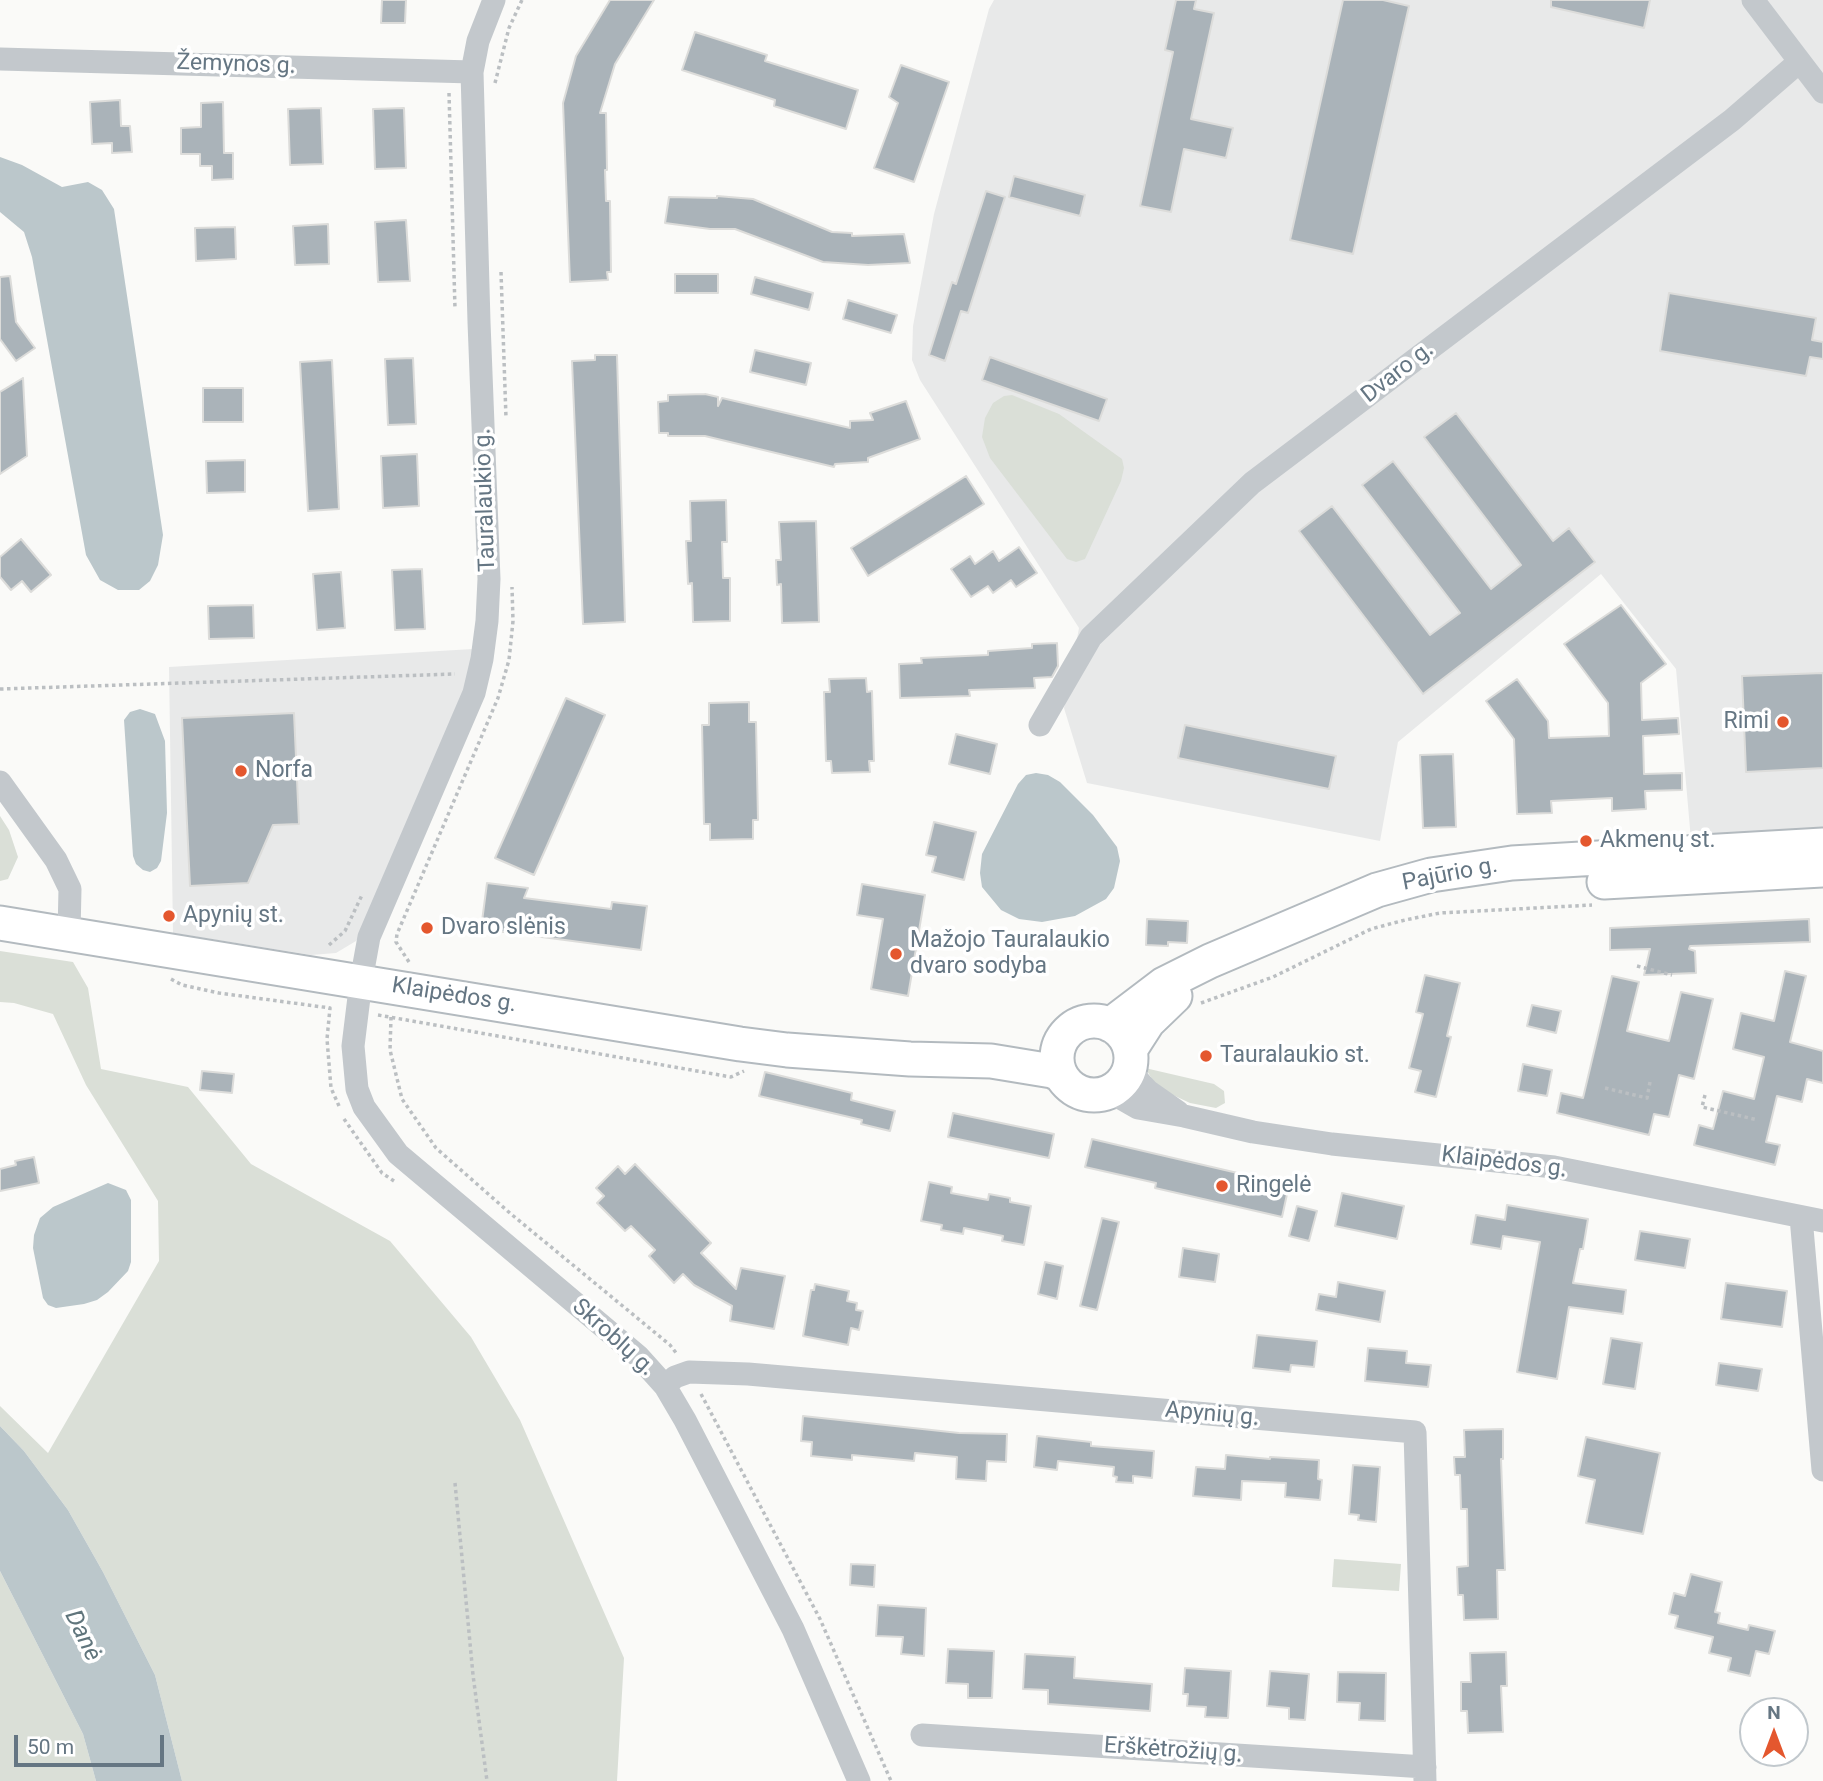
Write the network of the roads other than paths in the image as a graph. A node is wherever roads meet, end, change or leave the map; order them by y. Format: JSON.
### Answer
{"nodes":[{"id":1,"x":494,"y":0,"type":"edge"},
{"id":2,"x":1753,"y":0,"type":"edge"},
{"id":3,"x":0,"y":59,"type":"edge"},
{"id":4,"x":1798,"y":62,"type":"junction"},
{"id":5,"x":461,"y":71,"type":"junction"},
{"id":6,"x":1823,"y":92,"type":"edge"},
{"id":7,"x":1040,"y":725,"type":"dead end"},
{"id":8,"x":0,"y":782,"type":"edge"},
{"id":9,"x":1823,"y":845,"type":"edge"},
{"id":10,"x":1823,"y":870,"type":"edge"},
{"id":11,"x":0,"y":923,"type":"edge"},
{"id":12,"x":69,"y":933,"type":"junction"},
{"id":13,"x":361,"y":981,"type":"junction"},
{"id":14,"x":1063,"y":1040,"type":"junction"},
{"id":15,"x":1120,"y":1059,"type":"junction"},
{"id":16,"x":991,"y":1061,"type":"junction"},
{"id":17,"x":1061,"y":1075,"type":"junction"},
{"id":18,"x":1812,"y":1219,"type":"edge"},
{"id":19,"x":665,"y":1386,"type":"junction"},
{"id":20,"x":1823,"y":1470,"type":"edge"},
{"id":21,"x":922,"y":1735,"type":"dead end"},
{"id":22,"x":1425,"y":1774,"type":"edge"},
{"id":23,"x":859,"y":1781,"type":"edge"}],
"edges":[{"from":1,"to":5,"type":"street","name":"Tauralaukio g."},
{"from":2,"to":4,"type":"street"},
{"from":3,"to":5,"type":"street","name":"Žemynos g."},
{"from":4,"to":6,"type":"street"},
{"from":4,"to":7,"type":"street","name":"Dvaro g."},
{"from":5,"to":13,"type":"street","name":"Tauralaukio g."},
{"from":8,"to":12,"type":"street"},
{"from":9,"to":15,"type":"main road","name":"Pajūrio g."},
{"from":10,"to":15,"type":"main road","name":"Pajūrio g."},
{"from":11,"to":12,"type":"main road","name":"Klaipėdos g."},
{"from":12,"to":13,"type":"main road","name":"Klaipėdos g."},
{"from":13,"to":16,"type":"main road","name":"Klaipėdos g."},
{"from":13,"to":19,"type":"street","name":"Skroblų g."},
{"from":14,"to":15,"type":"main road"},
{"from":14,"to":16,"type":"main road"},
{"from":14,"to":17,"type":"main road"},
{"from":15,"to":17,"type":"main road"},
{"from":15,"to":18,"type":"street","name":"Klaipėdos g."},
{"from":16,"to":17,"type":"main road"},
{"from":18,"to":20,"type":"street"},
{"from":19,"to":22,"type":"street","name":"Apynių g."},
{"from":19,"to":23,"type":"street","name":"Skroblų g."},
{"from":21,"to":22,"type":"street","name":"Erškėtrožių g."}]}
